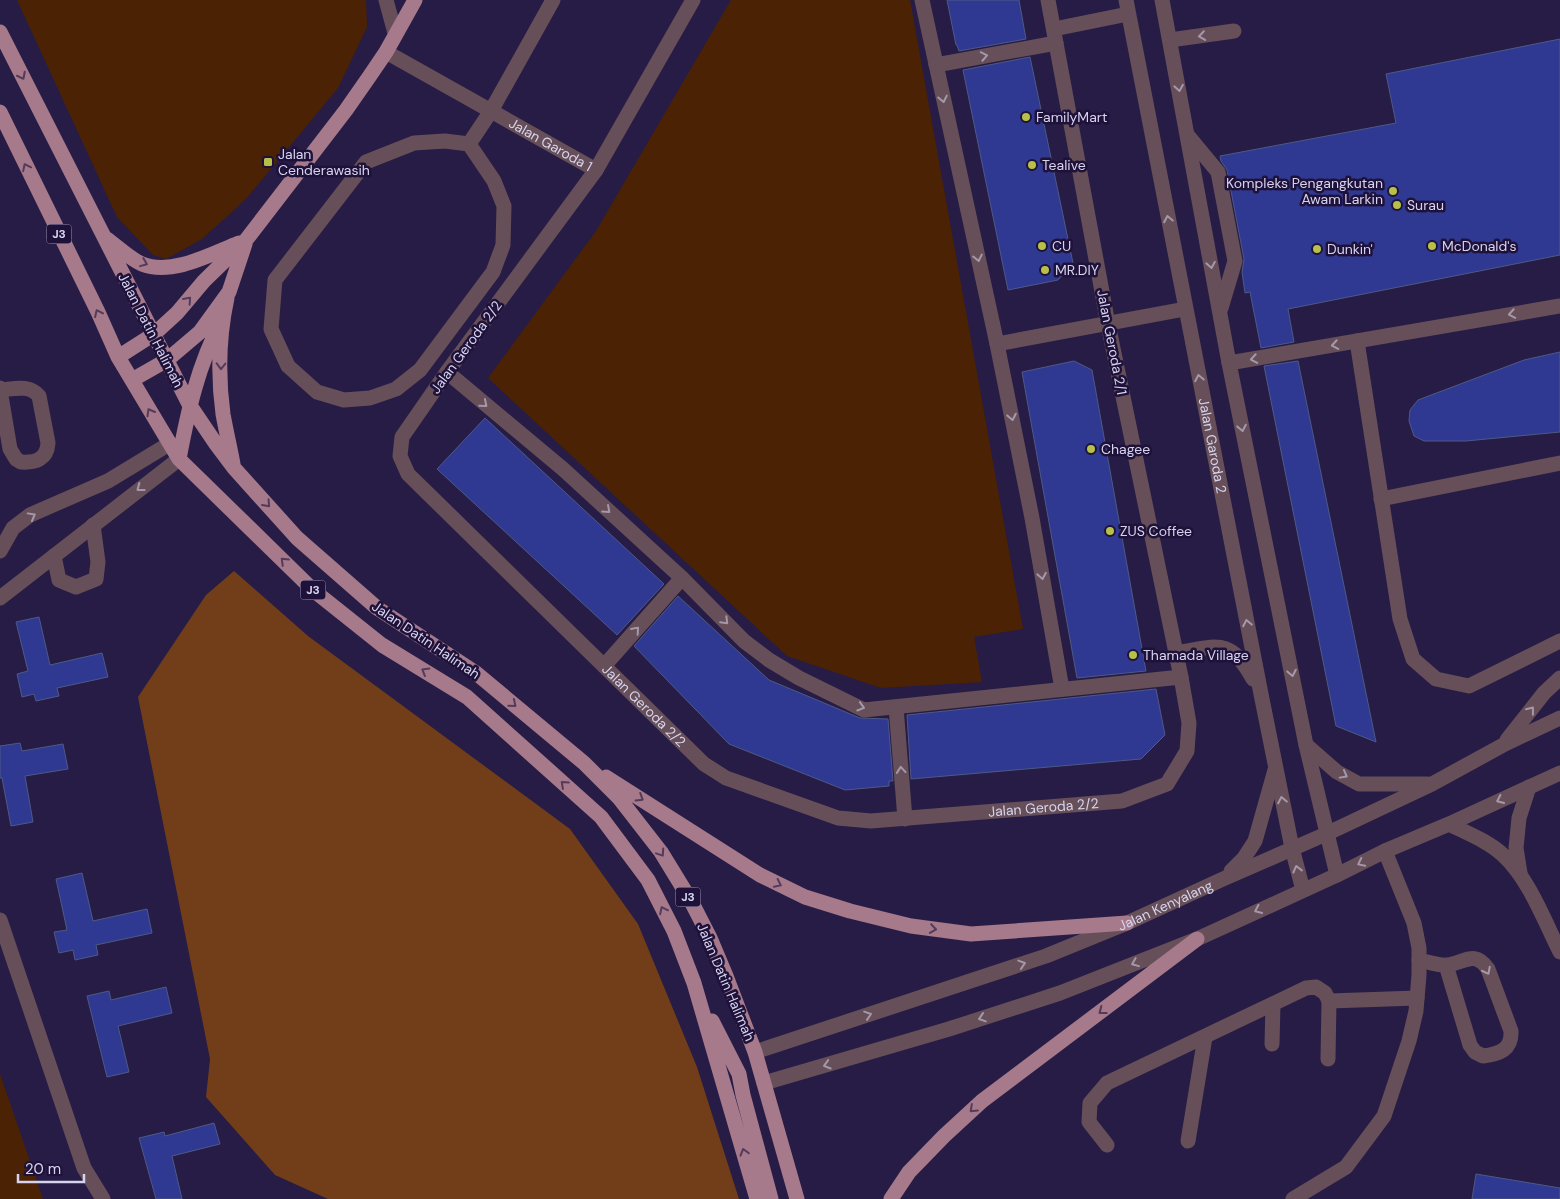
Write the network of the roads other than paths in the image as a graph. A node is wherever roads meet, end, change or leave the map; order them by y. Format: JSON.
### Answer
{"nodes":[{"id":1,"x":386,"y":0,"type":"edge"},
{"id":2,"x":415,"y":0,"type":"edge"},
{"id":3,"x":553,"y":0,"type":"edge"},
{"id":4,"x":693,"y":0,"type":"edge"},
{"id":5,"x":922,"y":0,"type":"edge"},
{"id":6,"x":1048,"y":0,"type":"edge"},
{"id":7,"x":1162,"y":0,"type":"edge"},
{"id":8,"x":1127,"y":7,"type":"edge"},
{"id":9,"x":1234,"y":31,"type":"dead end"},
{"id":10,"x":0,"y":32,"type":"edge"},
{"id":11,"x":395,"y":33,"type":"junction"},
{"id":12,"x":1055,"y":36,"type":"junction"},
{"id":13,"x":1170,"y":40,"type":"junction"},
{"id":14,"x":386,"y":52,"type":"junction"},
{"id":15,"x":936,"y":66,"type":"junction"},
{"id":16,"x":491,"y":111,"type":"junction"},
{"id":17,"x":0,"y":112,"type":"edge"},
{"id":18,"x":1188,"y":136,"type":"junction"},
{"id":19,"x":469,"y":144,"type":"junction"},
{"id":20,"x":596,"y":170,"type":"junction"},
{"id":21,"x":104,"y":237,"type":"junction"},
{"id":22,"x":246,"y":240,"type":"junction"},
{"id":23,"x":229,"y":292,"type":"junction"},
{"id":24,"x":1560,"y":306,"type":"edge"},
{"id":25,"x":1185,"y":309,"type":"junction"},
{"id":26,"x":1220,"y":312,"type":"junction"},
{"id":27,"x":223,"y":318,"type":"junction"},
{"id":28,"x":1108,"y":324,"type":"junction"},
{"id":29,"x":154,"y":334,"type":"junction"},
{"id":30,"x":1357,"y":341,"type":"junction"},
{"id":31,"x":997,"y":344,"type":"junction"},
{"id":32,"x":118,"y":357,"type":"junction"},
{"id":33,"x":167,"y":360,"type":"junction"},
{"id":34,"x":1229,"y":363,"type":"junction"},
{"id":35,"x":447,"y":372,"type":"junction"},
{"id":36,"x":132,"y":380,"type":"junction"},
{"id":37,"x":0,"y":389,"type":"edge"},
{"id":38,"x":190,"y":404,"type":"junction"},
{"id":39,"x":204,"y":426,"type":"junction"},
{"id":40,"x":183,"y":437,"type":"junction"},
{"id":41,"x":169,"y":444,"type":"junction"},
{"id":42,"x":179,"y":458,"type":"junction"},
{"id":43,"x":1560,"y":463,"type":"edge"},
{"id":44,"x":234,"y":468,"type":"junction"},
{"id":45,"x":1381,"y":499,"type":"junction"},
{"id":46,"x":93,"y":525,"type":"junction"},
{"id":47,"x":0,"y":551,"type":"edge"},
{"id":48,"x":54,"y":556,"type":"junction"},
{"id":49,"x":682,"y":578,"type":"junction"},
{"id":50,"x":0,"y":598,"type":"edge"},
{"id":51,"x":1560,"y":641,"type":"edge"},
{"id":52,"x":1176,"y":652,"type":"junction"},
{"id":53,"x":604,"y":666,"type":"junction"},
{"id":54,"x":1181,"y":677,"type":"junction"},
{"id":55,"x":1560,"y":678,"type":"edge"},
{"id":56,"x":1062,"y":689,"type":"junction"},
{"id":57,"x":1261,"y":694,"type":"junction"},
{"id":58,"x":896,"y":707,"type":"junction"},
{"id":59,"x":1560,"y":718,"type":"edge"},
{"id":60,"x":1505,"y":744,"type":"junction"},
{"id":61,"x":1306,"y":745,"type":"junction"},
{"id":62,"x":584,"y":763,"type":"junction"},
{"id":63,"x":1276,"y":766,"type":"junction"},
{"id":64,"x":1560,"y":772,"type":"edge"},
{"id":65,"x":1432,"y":784,"type":"junction"},
{"id":66,"x":1529,"y":787,"type":"junction"},
{"id":67,"x":905,"y":818,"type":"junction"},
{"id":68,"x":1449,"y":824,"type":"junction"},
{"id":69,"x":1326,"y":834,"type":"junction"},
{"id":70,"x":1292,"y":848,"type":"junction"},
{"id":71,"x":1385,"y":851,"type":"junction"},
{"id":72,"x":1520,"y":874,"type":"junction"},
{"id":73,"x":1337,"y":875,"type":"junction"},
{"id":74,"x":1223,"y":878,"type":"junction"},
{"id":75,"x":1303,"y":890,"type":"junction"},
{"id":76,"x":0,"y":920,"type":"edge"},
{"id":77,"x":1127,"y":923,"type":"junction"},
{"id":78,"x":1197,"y":939,"type":"junction"},
{"id":79,"x":1560,"y":952,"type":"edge"},
{"id":80,"x":1420,"y":960,"type":"junction"},
{"id":81,"x":1446,"y":965,"type":"junction"},
{"id":82,"x":694,"y":983,"type":"junction"},
{"id":83,"x":1416,"y":998,"type":"junction"},
{"id":84,"x":1329,"y":1001,"type":"junction"},
{"id":85,"x":1273,"y":1004,"type":"junction"},
{"id":86,"x":1205,"y":1036,"type":"junction"},
{"id":87,"x":1272,"y":1044,"type":"dead end"},
{"id":88,"x":755,"y":1052,"type":"junction"},
{"id":89,"x":1328,"y":1060,"type":"dead end"},
{"id":90,"x":739,"y":1074,"type":"junction"},
{"id":91,"x":764,"y":1083,"type":"junction"},
{"id":92,"x":1188,"y":1141,"type":"dead end"},
{"id":93,"x":1107,"y":1145,"type":"dead end"},
{"id":94,"x":103,"y":1199,"type":"edge"},
{"id":95,"x":758,"y":1199,"type":"edge"},
{"id":96,"x":771,"y":1199,"type":"edge"},
{"id":97,"x":797,"y":1199,"type":"edge"},
{"id":98,"x":891,"y":1199,"type":"edge"},
{"id":99,"x":1293,"y":1199,"type":"edge"}],
"edges":[{"from":1,"to":11,"type":"street"},
{"from":2,"to":11,"type":"main road"},
{"from":3,"to":16,"type":"street"},
{"from":4,"to":20,"type":"street","name":"Jalan Garoda 1"},
{"from":5,"to":15,"type":"street"},
{"from":6,"to":12,"type":"street","name":"Jalan Geroda 2/1"},
{"from":7,"to":13,"type":"street"},
{"from":8,"to":12,"type":"street"},
{"from":25,"to":8,"type":"street","name":"Jalan Garoda 2","one_way":true},
{"from":9,"to":13,"type":"street","one_way":true},
{"from":10,"to":21,"type":"main road","name":"Jalan Datin Halimah","number":"J3","one_way":true},
{"from":11,"to":14,"type":"main road"},
{"from":15,"to":12,"type":"street","one_way":true},
{"from":12,"to":28,"type":"street","name":"Jalan Geroda 2/1"},
{"from":13,"to":18,"type":"street","one_way":true},
{"from":14,"to":16,"type":"street","name":"Jalan Garoda 1"},
{"from":14,"to":22,"type":"main road"},
{"from":15,"to":31,"type":"street","one_way":true},
{"from":16,"to":19,"type":"street"},
{"from":16,"to":20,"type":"street","name":"Jalan Garoda 1"},
{"from":32,"to":17,"type":"main road","name":"Jalan Datin Halimah","number":"J3","one_way":true},
{"from":18,"to":26,"type":"street","one_way":true},
{"from":18,"to":26,"type":"street"},
{"from":19,"to":19,"type":"street"},
{"from":20,"to":35,"type":"street","name":"Jalan Geroda 2/2"},
{"from":21,"to":22,"type":"main road","one_way":true},
{"from":21,"to":29,"type":"main road","name":"Jalan Datin Halimah","number":"J3"},
{"from":22,"to":23,"type":"main road"},
{"from":29,"to":22,"type":"main road","one_way":true},
{"from":23,"to":27,"type":"main road"},
{"from":23,"to":33,"type":"main road"},
{"from":24,"to":30,"type":"street","one_way":true},
{"from":25,"to":28,"type":"street"},
{"from":57,"to":25,"type":"street","name":"Jalan Garoda 2","one_way":true},
{"from":26,"to":34,"type":"street"},
{"from":27,"to":38,"type":"main road"},
{"from":27,"to":44,"type":"main road","one_way":true},
{"from":28,"to":31,"type":"street"},
{"from":28,"to":52,"type":"street","name":"Jalan Geroda 2/1"},
{"from":29,"to":32,"type":"main road"},
{"from":29,"to":33,"type":"main road","name":"Jalan Datin Halimah","number":"J3"},
{"from":30,"to":34,"type":"street","one_way":true},
{"from":30,"to":45,"type":"street"},
{"from":31,"to":56,"type":"street","one_way":true},
{"from":32,"to":36,"type":"main road","name":"Jalan Datin Halimah","number":"J3"},
{"from":33,"to":36,"type":"main road"},
{"from":33,"to":38,"type":"main road","name":"Jalan Datin Halimah","number":"J3"},
{"from":34,"to":61,"type":"street","one_way":true},
{"from":35,"to":49,"type":"street","one_way":true},
{"from":35,"to":53,"type":"street","name":"Jalan Geroda 2/2"},
{"from":41,"to":36,"type":"main road","name":"Jalan Datin Halimah","number":"J3","one_way":true},
{"from":37,"to":37,"type":"street"},
{"from":38,"to":39,"type":"main road","name":"Jalan Datin Halimah","number":"J3"},
{"from":38,"to":40,"type":"main road"},
{"from":39,"to":40,"type":"main road"},
{"from":39,"to":44,"type":"main road","name":"Jalan Datin Halimah","number":"J3"},
{"from":40,"to":41,"type":"main road"},
{"from":40,"to":42,"type":"main road"},
{"from":41,"to":42,"type":"main road","name":"Jalan Datin Halimah","number":"J3"},
{"from":47,"to":41,"type":"street","one_way":true},
{"from":42,"to":46,"type":"street","one_way":true},
{"from":82,"to":42,"type":"main road","name":"Jalan Datin Halimah","number":"J3","one_way":true},
{"from":43,"to":45,"type":"street"},
{"from":44,"to":62,"type":"main road","name":"Jalan Datin Halimah","number":"J3","one_way":true},
{"from":45,"to":51,"type":"street"},
{"from":46,"to":48,"type":"street"},
{"from":46,"to":48,"type":"street"},
{"from":48,"to":50,"type":"street"},
{"from":53,"to":49,"type":"street","one_way":true},
{"from":49,"to":58,"type":"street","one_way":true},
{"from":52,"to":54,"type":"street","name":"Jalan Geroda 2/2"},
{"from":52,"to":57,"type":"street"},
{"from":53,"to":67,"type":"street","name":"Jalan Geroda 2/2"},
{"from":54,"to":56,"type":"street"},
{"from":54,"to":67,"type":"street","name":"Jalan Geroda 2/2"},
{"from":60,"to":55,"type":"street","one_way":true},
{"from":56,"to":58,"type":"street"},
{"from":57,"to":63,"type":"street","name":"Jalan Garoda 2"},
{"from":67,"to":58,"type":"street","one_way":true},
{"from":59,"to":60,"type":"street","name":"Jalan Kenyalang"},
{"from":60,"to":65,"type":"street","name":"Jalan Kenyalang"},
{"from":61,"to":65,"type":"street","one_way":true},
{"from":61,"to":69,"type":"street"},
{"from":62,"to":77,"type":"main road","one_way":true},
{"from":62,"to":88,"type":"main road","name":"Jalan Datin Halimah","number":"J3","one_way":true},
{"from":70,"to":63,"type":"street","name":"Jalan Garoda 2","one_way":true},
{"from":63,"to":74,"type":"street"},
{"from":64,"to":66,"type":"street"},
{"from":65,"to":69,"type":"street","name":"Jalan Kenyalang"},
{"from":66,"to":68,"type":"street","one_way":true},
{"from":66,"to":72,"type":"street"},
{"from":68,"to":71,"type":"street"},
{"from":68,"to":72,"type":"street"},
{"from":69,"to":70,"type":"street","name":"Jalan Kenyalang"},
{"from":69,"to":73,"type":"street"},
{"from":70,"to":74,"type":"street","name":"Jalan Kenyalang"},
{"from":75,"to":70,"type":"street","name":"Jalan Garoda 2","one_way":true},
{"from":71,"to":73,"type":"street","one_way":true},
{"from":71,"to":80,"type":"street"},
{"from":72,"to":79,"type":"street"},
{"from":73,"to":75,"type":"street"},
{"from":74,"to":77,"type":"street","name":"Jalan Kenyalang"},
{"from":75,"to":78,"type":"street","one_way":true},
{"from":76,"to":94,"type":"street"},
{"from":88,"to":77,"type":"street","name":"Jalan Kenyalang","one_way":true},
{"from":78,"to":91,"type":"street","one_way":true},
{"from":78,"to":98,"type":"main road","one_way":true},
{"from":80,"to":81,"type":"street"},
{"from":80,"to":83,"type":"street"},
{"from":81,"to":81,"type":"street","one_way":true},
{"from":82,"to":90,"type":"main road"},
{"from":95,"to":82,"type":"main road","name":"Jalan Datin Halimah","number":"J3","one_way":true},
{"from":83,"to":84,"type":"street"},
{"from":83,"to":99,"type":"street"},
{"from":84,"to":85,"type":"street"},
{"from":84,"to":89,"type":"street"},
{"from":85,"to":86,"type":"street"},
{"from":85,"to":87,"type":"street"},
{"from":86,"to":92,"type":"street"},
{"from":86,"to":93,"type":"street"},
{"from":88,"to":90,"type":"main road"},
{"from":88,"to":91,"type":"main road","name":"Jalan Datin Halimah","number":"J3"},
{"from":90,"to":91,"type":"main road"},
{"from":90,"to":96,"type":"main road"},
{"from":91,"to":97,"type":"main road","name":"Jalan Datin Halimah","number":"J3"}]}
